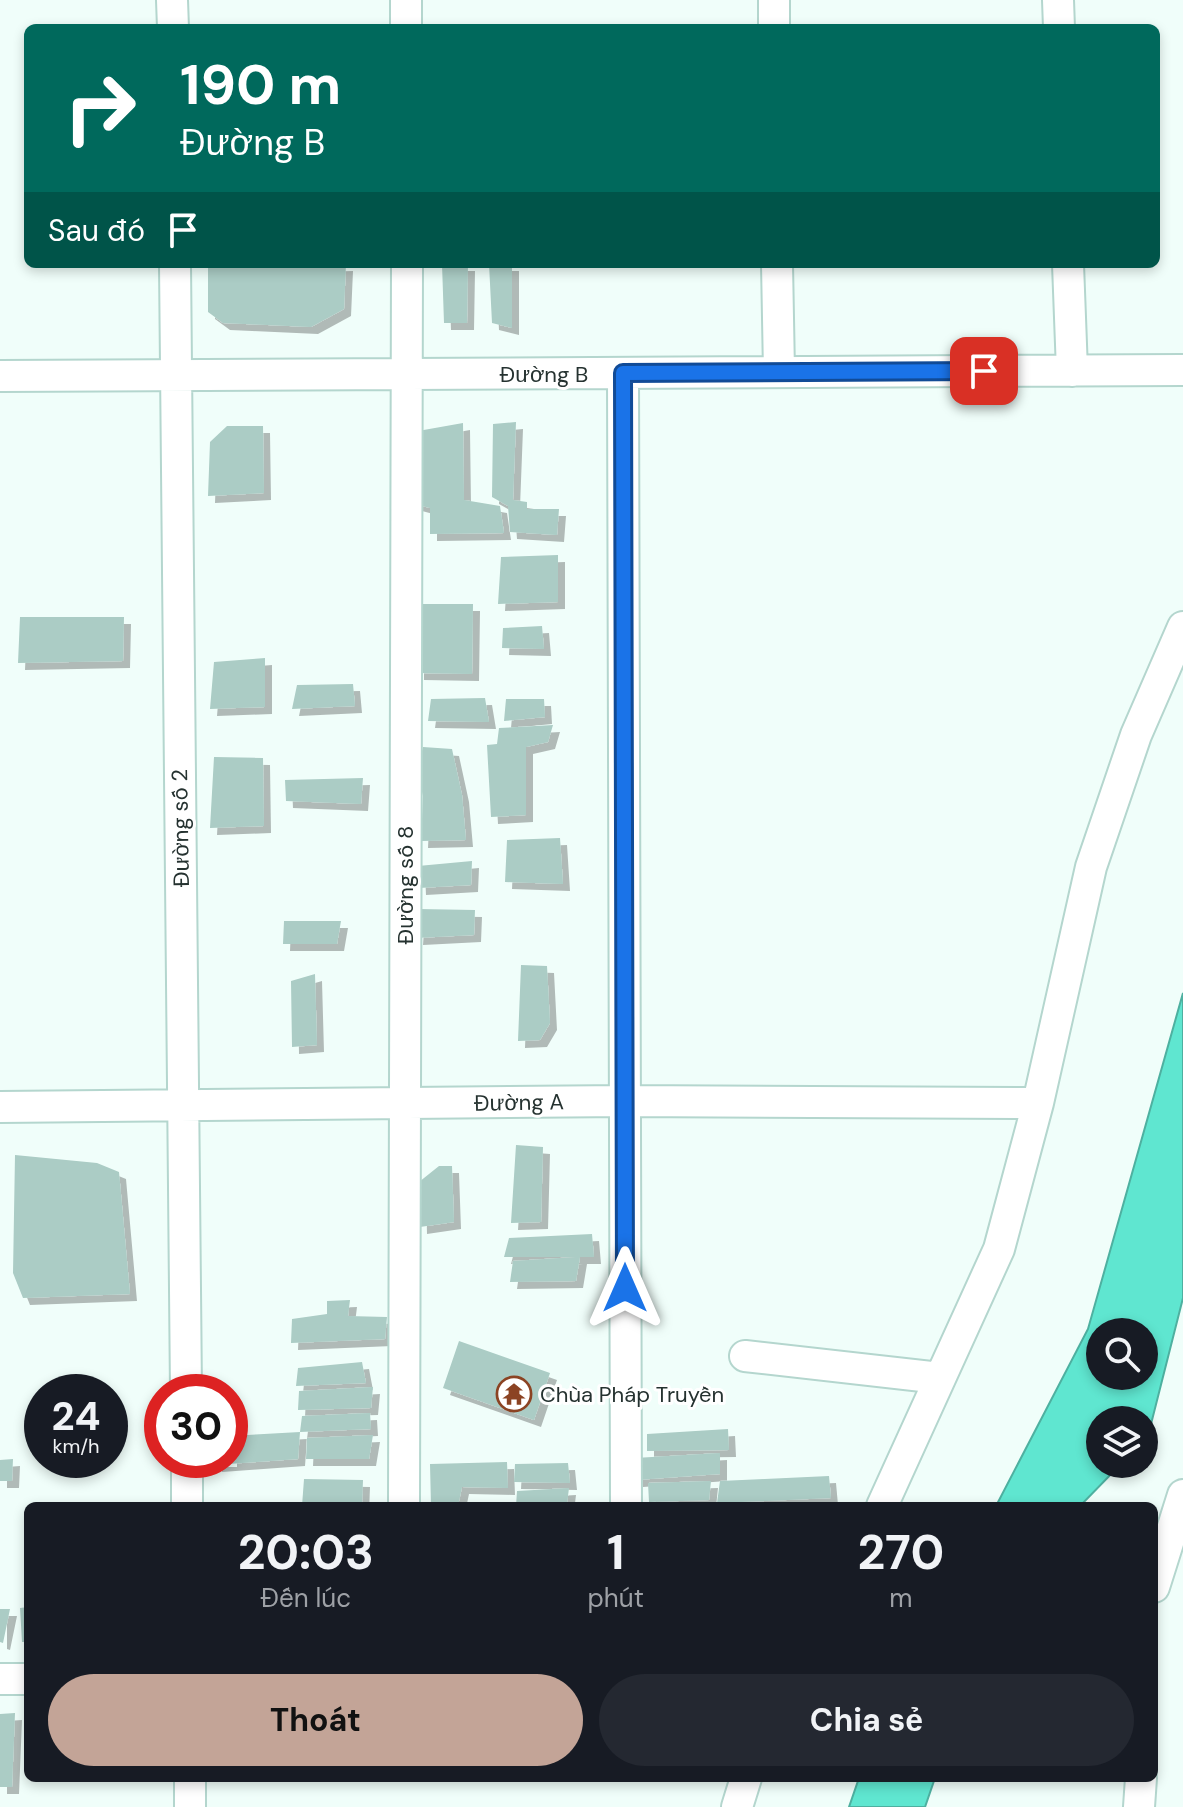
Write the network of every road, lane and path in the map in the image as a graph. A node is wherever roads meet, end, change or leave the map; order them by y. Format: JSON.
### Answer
{"nodes":[{"id":1,"x":172,"y":0,"type":"edge"},
{"id":2,"x":406,"y":0,"type":"edge"},
{"id":3,"x":774,"y":0,"type":"edge"},
{"id":4,"x":1058,"y":0,"type":"edge"},
{"id":5,"x":173,"y":24,"type":"edge"},
{"id":6,"x":406,"y":24,"type":"edge"},
{"id":7,"x":774,"y":24,"type":"edge"},
{"id":8,"x":1059,"y":24,"type":"edge"},
{"id":9,"x":175,"y":268,"type":"edge"},
{"id":10,"x":407,"y":268,"type":"edge"},
{"id":11,"x":777,"y":268,"type":"edge"},
{"id":12,"x":1068,"y":268,"type":"edge"},
{"id":13,"x":1183,"y":370,"type":"edge"},
{"id":14,"x":1072,"y":371,"type":"junction"},
{"id":15,"x":779,"y":372,"type":"junction"},
{"id":16,"x":623,"y":373,"type":"junction"},
{"id":17,"x":407,"y":374,"type":"junction"},
{"id":18,"x":176,"y":375,"type":"junction"},
{"id":19,"x":0,"y":376,"type":"edge"},
{"id":20,"x":1183,"y":627,"type":"edge"},
{"id":21,"x":625,"y":1101,"type":"junction"},
{"id":22,"x":405,"y":1103,"type":"junction"},
{"id":23,"x":1038,"y":1103,"type":"junction"},
{"id":24,"x":183,"y":1106,"type":"junction"},
{"id":25,"x":0,"y":1107,"type":"edge"},
{"id":26,"x":745,"y":1356,"type":"dead end"},
{"id":27,"x":186,"y":1374,"type":"edge"},
{"id":28,"x":940,"y":1378,"type":"junction"},
{"id":29,"x":187,"y":1478,"type":"edge"},
{"id":30,"x":1183,"y":1495,"type":"edge"},
{"id":31,"x":187,"y":1502,"type":"edge"},
{"id":32,"x":404,"y":1502,"type":"edge"},
{"id":33,"x":626,"y":1502,"type":"edge"},
{"id":34,"x":884,"y":1502,"type":"edge"},
{"id":35,"x":1158,"y":1574,"type":"edge"},
{"id":36,"x":0,"y":1679,"type":"edge"},
{"id":37,"x":24,"y":1679,"type":"edge"},
{"id":38,"x":190,"y":1782,"type":"edge"},
{"id":39,"x":745,"y":1782,"type":"edge"},
{"id":40,"x":1141,"y":1782,"type":"edge"},
{"id":41,"x":190,"y":1807,"type":"edge"},
{"id":42,"x":737,"y":1807,"type":"edge"},
{"id":43,"x":1139,"y":1807,"type":"edge"}],
"edges":[{"from":1,"to":5,"type":"street"},
{"from":2,"to":6,"type":"street"},
{"from":3,"to":7,"type":"street"},
{"from":4,"to":8,"type":"street"},
{"from":9,"to":18,"type":"street","name":"Đường số 2"},
{"from":10,"to":17,"type":"street","name":"Đường số 8"},
{"from":11,"to":15,"type":"street"},
{"from":12,"to":14,"type":"street"},
{"from":13,"to":14,"type":"street","name":"Đường B"},
{"from":14,"to":15,"type":"street","name":"Đường B"},
{"from":15,"to":16,"type":"street","name":"Đường B"},
{"from":16,"to":17,"type":"street","name":"Đường B"},
{"from":16,"to":21,"type":"street"},
{"from":17,"to":18,"type":"street","name":"Đường B"},
{"from":17,"to":22,"type":"street","name":"Đường số 8"},
{"from":18,"to":19,"type":"street","name":"Đường B"},
{"from":18,"to":24,"type":"street","name":"Đường số 2"},
{"from":20,"to":23,"type":"street"},
{"from":21,"to":22,"type":"street","name":"Đường A"},
{"from":21,"to":23,"type":"street","name":"Đường A"},
{"from":21,"to":33,"type":"street"},
{"from":22,"to":24,"type":"street","name":"Đường A"},
{"from":22,"to":32,"type":"street","name":"Đường số 8"},
{"from":23,"to":28,"type":"street"},
{"from":24,"to":25,"type":"street","name":"Đường A"},
{"from":24,"to":27,"type":"street","name":"Đường số 2"},
{"from":26,"to":28,"type":"street"},
{"from":28,"to":34,"type":"street"},
{"from":29,"to":31,"type":"street"},
{"from":30,"to":35,"type":"street"},
{"from":36,"to":37,"type":"street"},
{"from":38,"to":41,"type":"street"},
{"from":39,"to":42,"type":"street"},
{"from":40,"to":43,"type":"street"}]}
